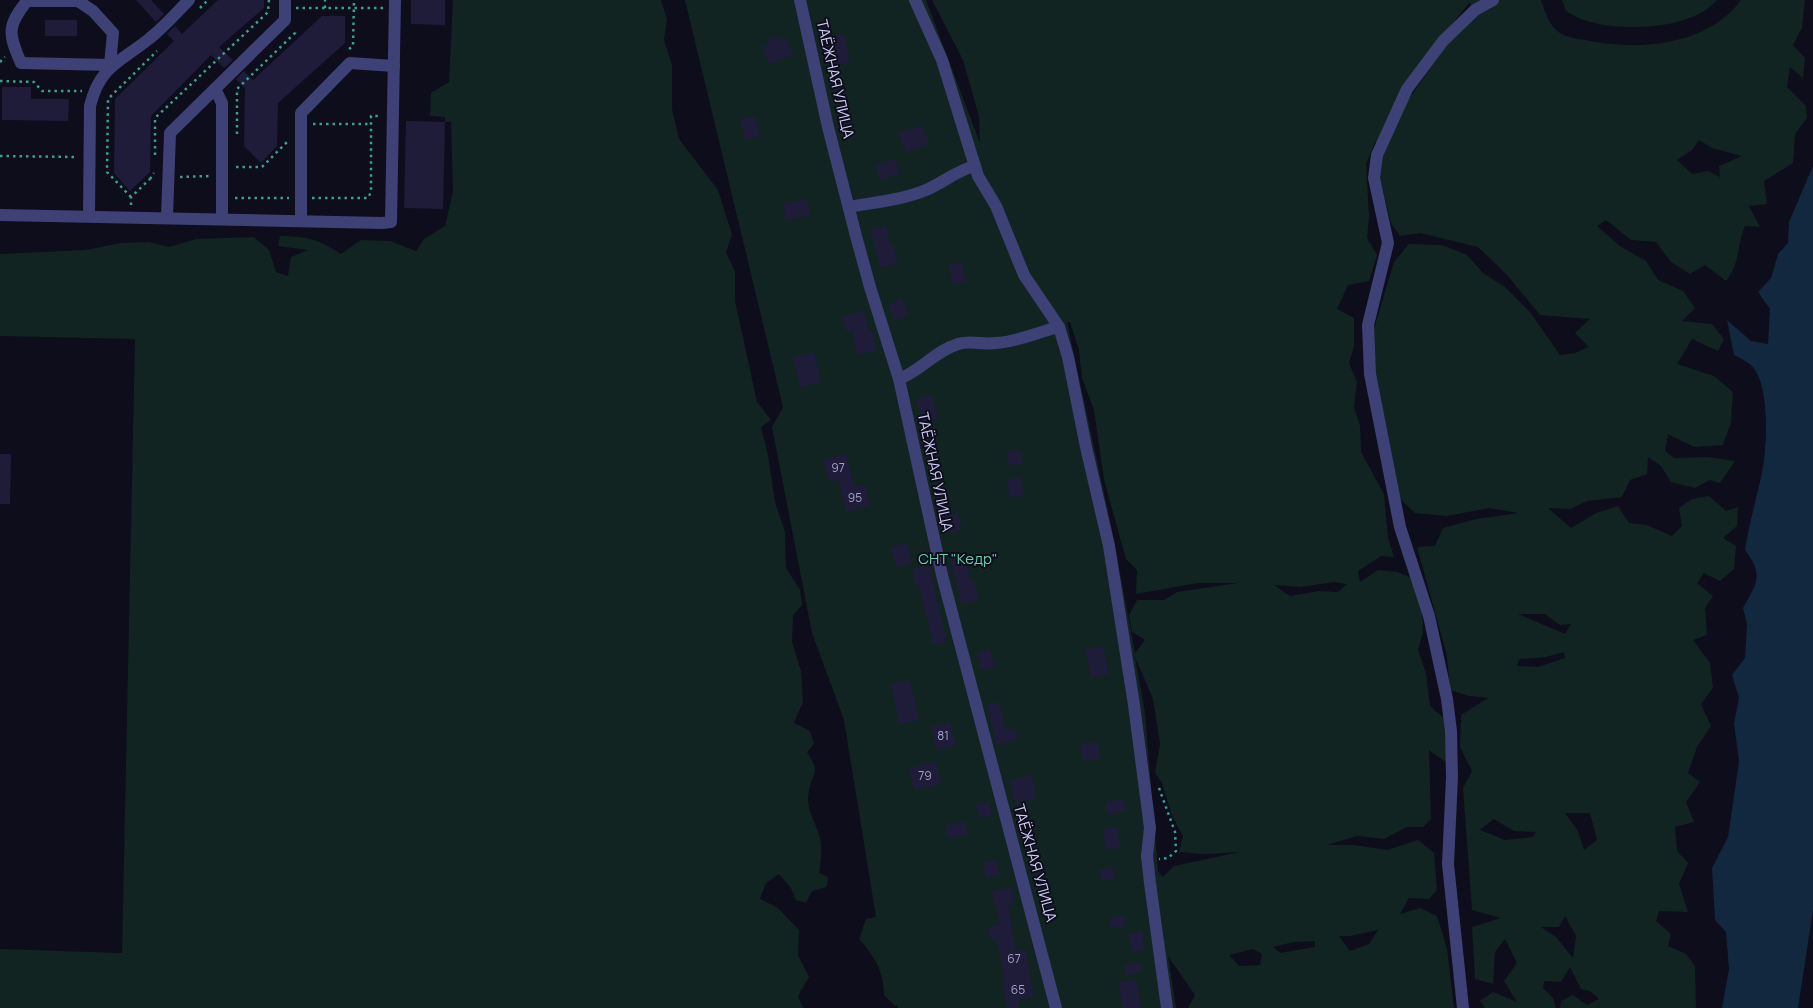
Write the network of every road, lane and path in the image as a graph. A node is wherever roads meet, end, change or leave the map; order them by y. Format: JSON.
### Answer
{"nodes":[{"id":1,"x":189,"y":0,"type":"edge"},
{"id":2,"x":208,"y":0,"type":"edge"},
{"id":3,"x":295,"y":0,"type":"edge"},
{"id":4,"x":324,"y":0,"type":"edge"},
{"id":5,"x":800,"y":0,"type":"edge"},
{"id":6,"x":915,"y":0,"type":"edge"},
{"id":7,"x":1493,"y":0,"type":"edge"},
{"id":8,"x":290,"y":4,"type":"edge"},
{"id":9,"x":395,"y":4,"type":"edge"},
{"id":10,"x":324,"y":8,"type":"junction"},
{"id":11,"x":195,"y":13,"type":"dead end"},
{"id":12,"x":294,"y":16,"type":"dead end"},
{"id":13,"x":295,"y":25,"type":"dead end"},
{"id":14,"x":162,"y":46,"type":"dead end"},
{"id":15,"x":110,"y":66,"type":"junction"},
{"id":16,"x":394,"y":66,"type":"junction"},
{"id":17,"x":0,"y":81,"type":"edge"},
{"id":18,"x":215,"y":89,"type":"junction"},
{"id":19,"x":88,"y":91,"type":"junction"},
{"id":20,"x":81,"y":100,"type":"dead end"},
{"id":21,"x":312,"y":114,"type":"dead end"},
{"id":22,"x":384,"y":116,"type":"dead end"},
{"id":23,"x":371,"y":124,"type":"junction"},
{"id":24,"x":237,"y":138,"type":"dead end"},
{"id":25,"x":289,"y":140,"type":"dead end"},
{"id":26,"x":0,"y":156,"type":"edge"},
{"id":27,"x":90,"y":157,"type":"junction"},
{"id":28,"x":975,"y":166,"type":"junction"},
{"id":29,"x":236,"y":175,"type":"dead end"},
{"id":30,"x":237,"y":190,"type":"dead end"},
{"id":31,"x":130,"y":196,"type":"dead end"},
{"id":32,"x":308,"y":196,"type":"junction"},
{"id":33,"x":237,"y":198,"type":"junction"},
{"id":34,"x":222,"y":199,"type":"junction"},
{"id":35,"x":849,"y":207,"type":"junction"},
{"id":36,"x":0,"y":215,"type":"edge"},
{"id":37,"x":89,"y":216,"type":"junction"},
{"id":38,"x":167,"y":217,"type":"junction"},
{"id":39,"x":222,"y":218,"type":"junction"},
{"id":40,"x":301,"y":220,"type":"junction"},
{"id":41,"x":1059,"y":327,"type":"junction"},
{"id":42,"x":899,"y":379,"type":"junction"},
{"id":43,"x":1056,"y":1008,"type":"edge"},
{"id":44,"x":1167,"y":1008,"type":"edge"},
{"id":45,"x":1463,"y":1008,"type":"edge"}],
"edges":[{"from":1,"to":15,"type":"street"},
{"from":2,"to":11,"type":"path"},
{"from":3,"to":8,"type":"path"},
{"from":4,"to":10,"type":"path"},
{"from":5,"to":35,"type":"street","name":"ТАЁЖНАЯ УЛИЦА"},
{"from":6,"to":28,"type":"street"},
{"from":7,"to":45,"type":"street"},
{"from":8,"to":10,"type":"path"},
{"from":8,"to":12,"type":"path"},
{"from":8,"to":18,"type":"street"},
{"from":9,"to":10,"type":"path"},
{"from":9,"to":16,"type":"street"},
{"from":13,"to":24,"type":"path"},
{"from":14,"to":31,"type":"path"},
{"from":15,"to":15,"type":"street"},
{"from":15,"to":19,"type":"street"},
{"from":16,"to":32,"type":"street"},
{"from":16,"to":40,"type":"street"},
{"from":17,"to":19,"type":"path"},
{"from":18,"to":34,"type":"street"},
{"from":18,"to":38,"type":"street"},
{"from":19,"to":20,"type":"path"},
{"from":19,"to":27,"type":"street"},
{"from":21,"to":23,"type":"path"},
{"from":22,"to":23,"type":"path"},
{"from":23,"to":32,"type":"path"},
{"from":25,"to":29,"type":"path"},
{"from":26,"to":27,"type":"path"},
{"from":27,"to":37,"type":"street"},
{"from":28,"to":35,"type":"street"},
{"from":28,"to":41,"type":"street"},
{"from":30,"to":33,"type":"path"},
{"from":32,"to":33,"type":"path"},
{"from":32,"to":40,"type":"street"},
{"from":33,"to":34,"type":"path"},
{"from":34,"to":39,"type":"street"},
{"from":35,"to":42,"type":"street","name":"ТАЁЖНАЯ УЛИЦА"},
{"from":36,"to":37,"type":"street"},
{"from":37,"to":38,"type":"street"},
{"from":38,"to":39,"type":"street"},
{"from":39,"to":40,"type":"street"},
{"from":41,"to":42,"type":"street"},
{"from":41,"to":44,"type":"street"},
{"from":42,"to":43,"type":"street","name":"ТАЁЖНАЯ УЛИЦА"}]}
